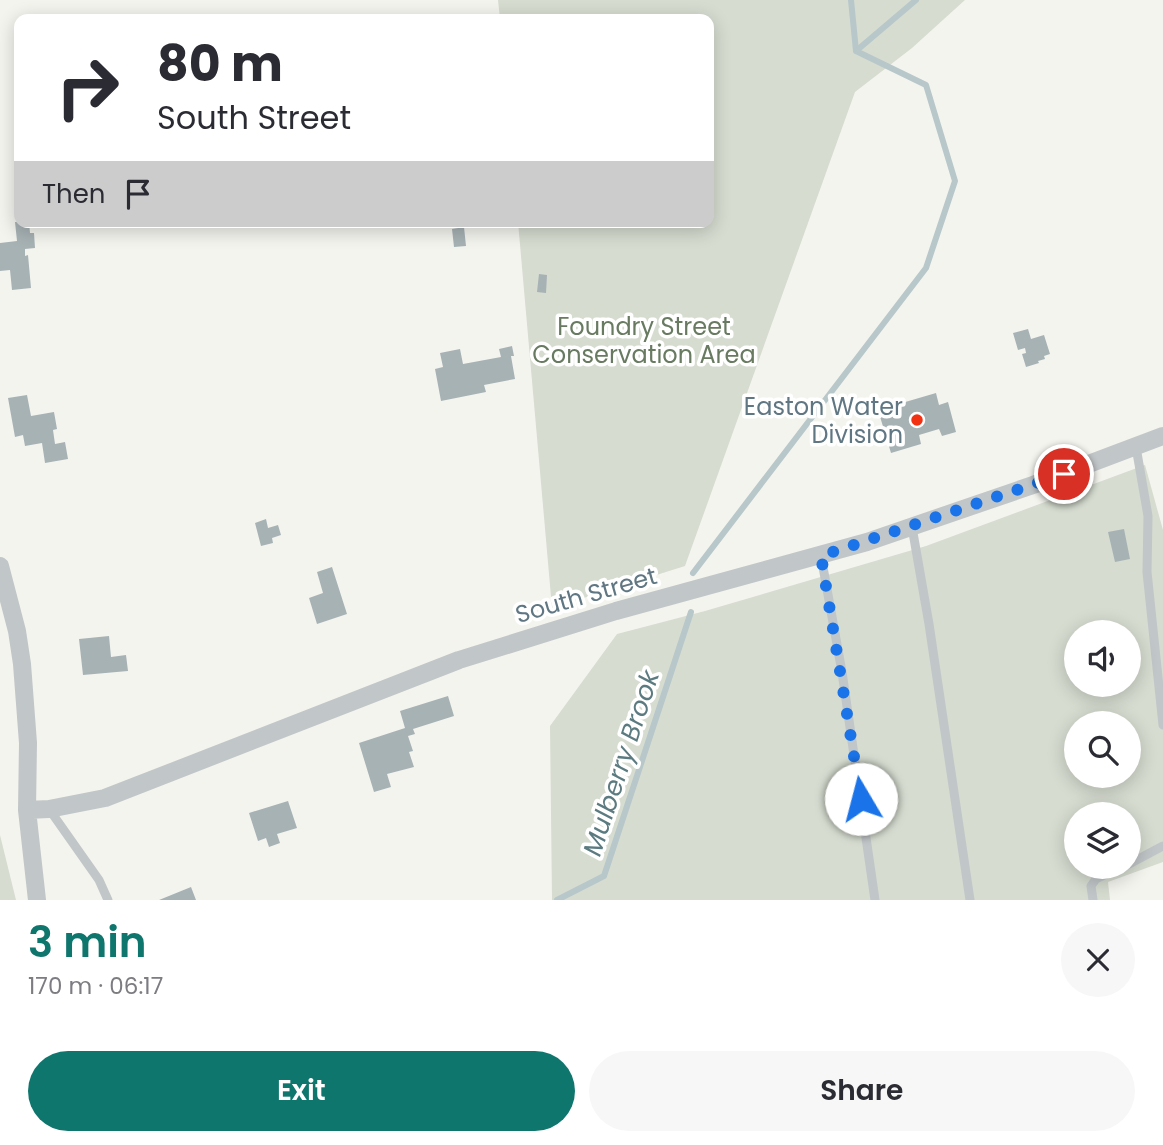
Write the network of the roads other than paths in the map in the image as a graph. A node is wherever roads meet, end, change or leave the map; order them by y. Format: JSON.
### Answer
{"nodes":[{"id":1,"x":1163,"y":436,"type":"edge"},
{"id":2,"x":1136,"y":447,"type":"junction"},
{"id":3,"x":912,"y":527,"type":"junction"},
{"id":4,"x":821,"y":556,"type":"junction"},
{"id":5,"x":0,"y":566,"type":"edge"},
{"id":6,"x":1163,"y":725,"type":"edge"},
{"id":7,"x":49,"y":809,"type":"junction"},
{"id":8,"x":27,"y":810,"type":"junction"},
{"id":9,"x":1163,"y":846,"type":"edge"},
{"id":10,"x":1141,"y":857,"type":"edge"},
{"id":11,"x":1096,"y":879,"type":"edge"},
{"id":12,"x":37,"y":900,"type":"edge"},
{"id":13,"x":108,"y":900,"type":"edge"},
{"id":14,"x":875,"y":900,"type":"edge"},
{"id":15,"x":970,"y":900,"type":"edge"},
{"id":16,"x":1093,"y":900,"type":"edge"}],
"edges":[{"from":1,"to":2,"type":"street","name":"South Street"},
{"from":2,"to":3,"type":"street","name":"South Street"},
{"from":2,"to":6,"type":"lane"},
{"from":3,"to":4,"type":"street","name":"South Street"},
{"from":3,"to":15,"type":"lane"},
{"from":4,"to":7,"type":"street","name":"South Street"},
{"from":4,"to":14,"type":"lane"},
{"from":5,"to":8,"type":"street"},
{"from":7,"to":8,"type":"street","name":"South Street"},
{"from":7,"to":13,"type":"lane"},
{"from":8,"to":12,"type":"street"},
{"from":9,"to":10,"type":"lane"},
{"from":11,"to":16,"type":"lane"}]}
